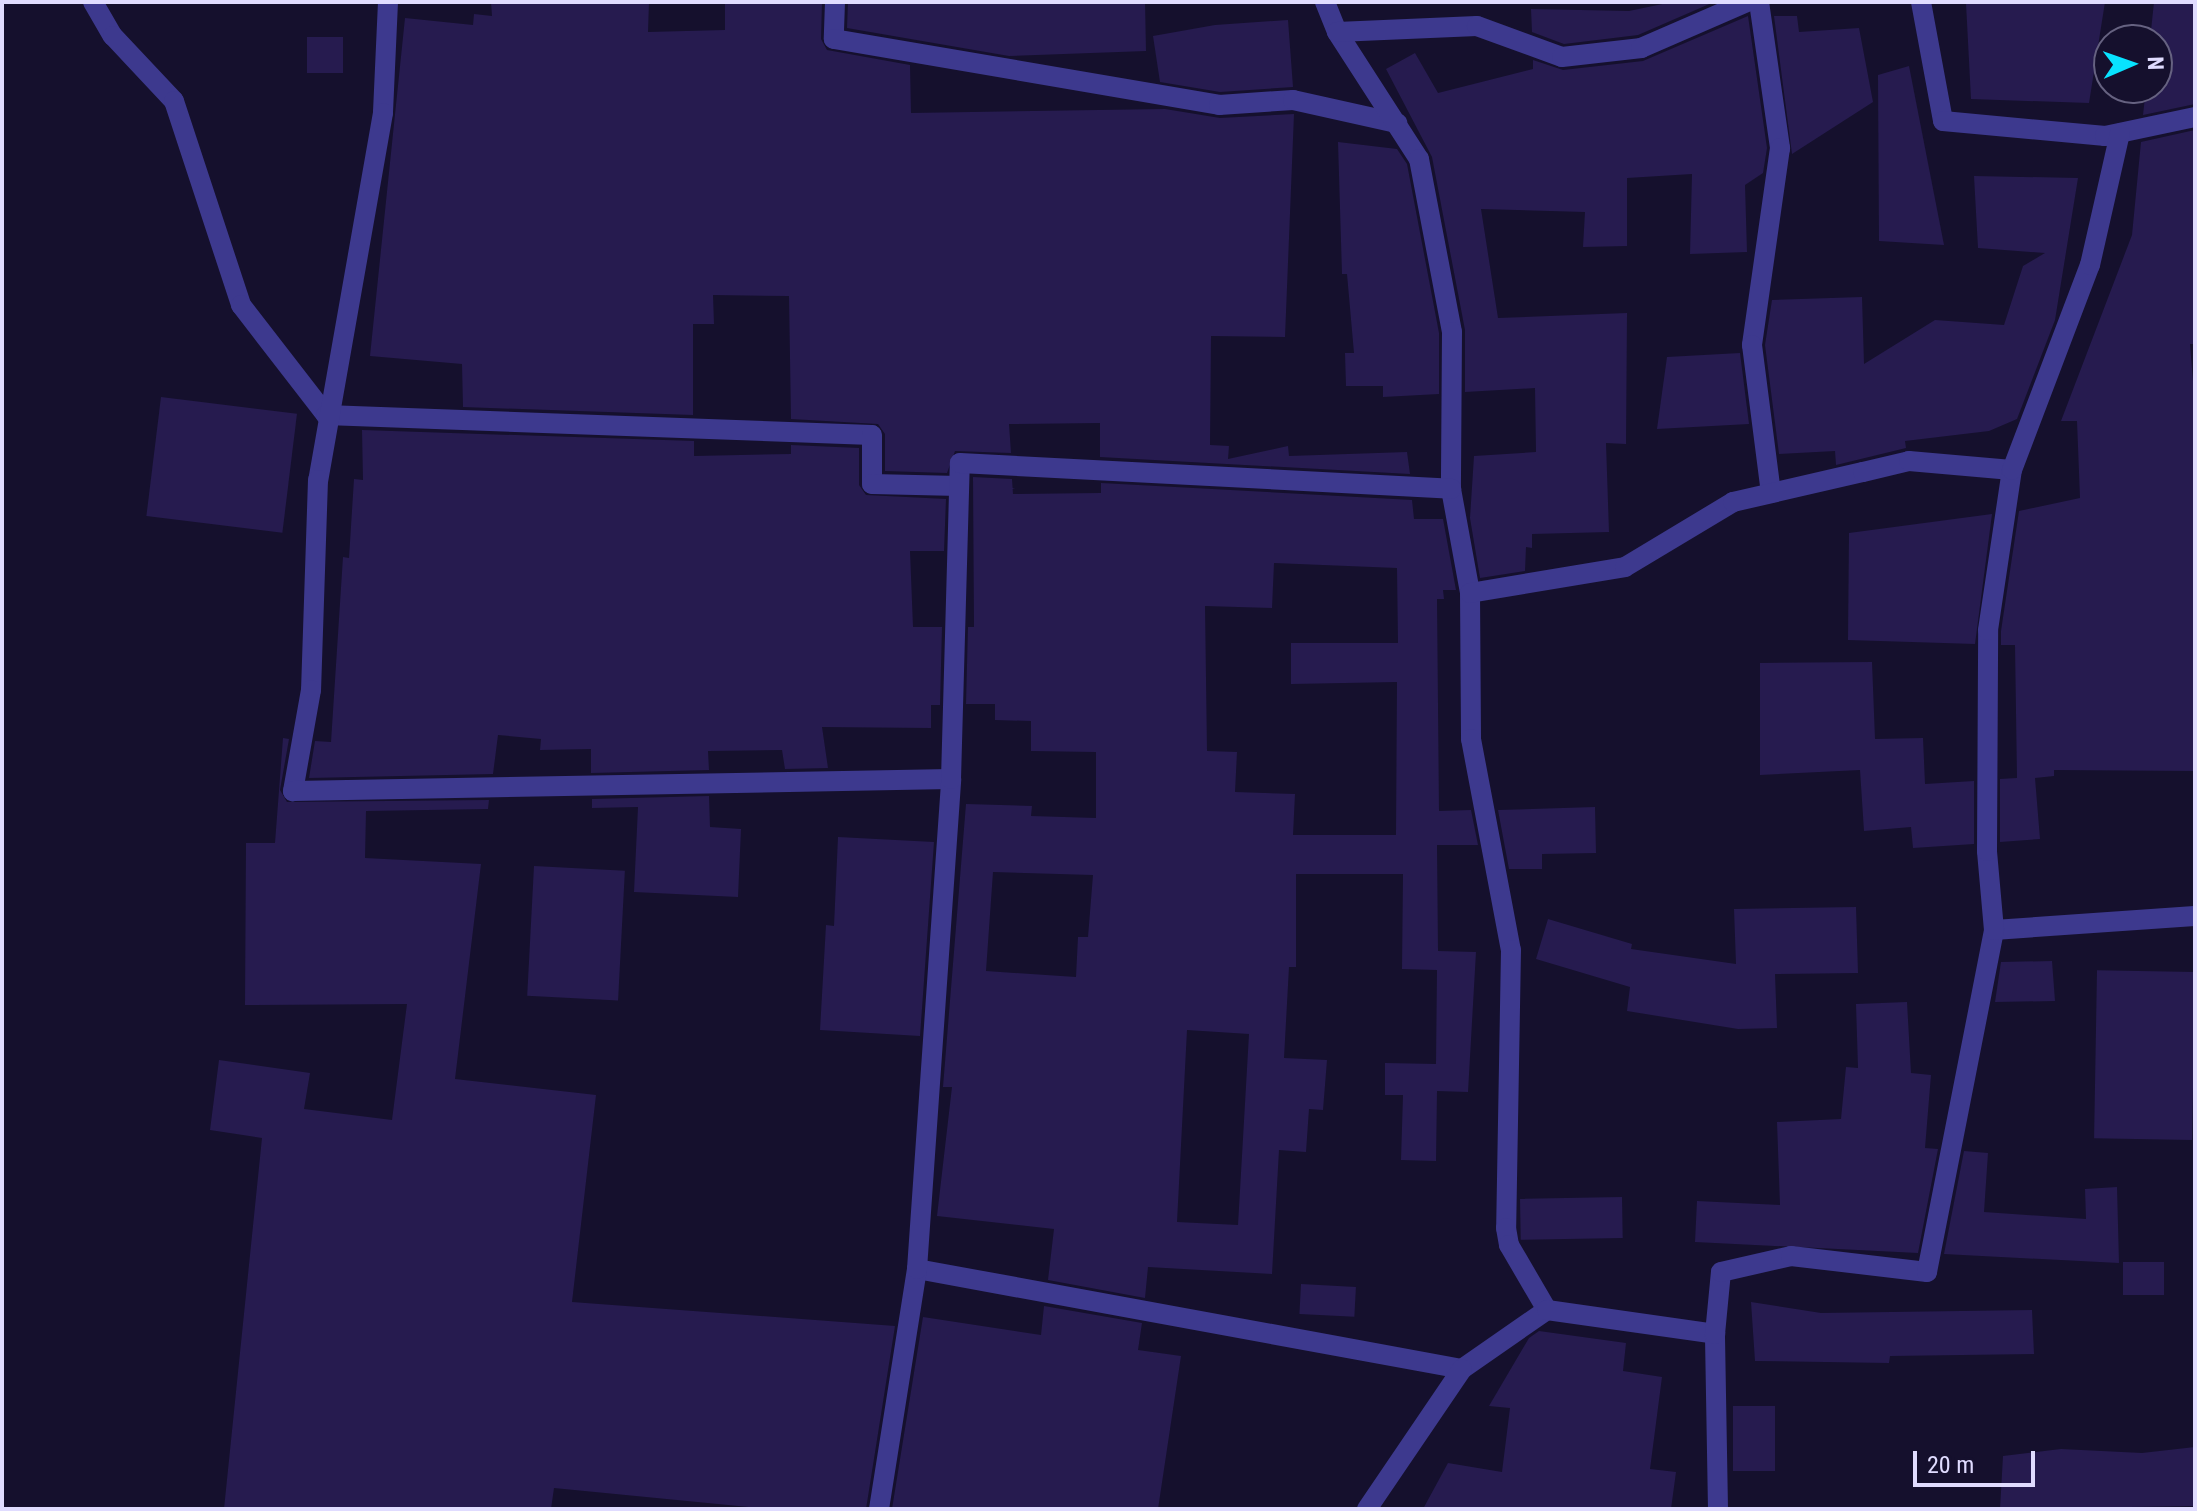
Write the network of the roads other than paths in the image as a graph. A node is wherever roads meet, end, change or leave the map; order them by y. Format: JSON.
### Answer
{"nodes":[{"id":1,"x":93,"y":2,"type":"edge"},
{"id":2,"x":388,"y":2,"type":"edge"},
{"id":3,"x":835,"y":2,"type":"edge"},
{"id":4,"x":1325,"y":2,"type":"edge"},
{"id":5,"x":1747,"y":2,"type":"edge"},
{"id":6,"x":1759,"y":2,"type":"edge"},
{"id":7,"x":1921,"y":2,"type":"edge"},
{"id":8,"x":1337,"y":32,"type":"junction"},
{"id":9,"x":2195,"y":117,"type":"edge"},
{"id":10,"x":1397,"y":123,"type":"junction"},
{"id":11,"x":2120,"y":133,"type":"junction"},
{"id":12,"x":326,"y":415,"type":"junction"},
{"id":13,"x":2012,"y":470,"type":"junction"},
{"id":14,"x":959,"y":486,"type":"junction"},
{"id":15,"x":1451,"y":489,"type":"junction"},
{"id":16,"x":1771,"y":493,"type":"junction"},
{"id":17,"x":1470,"y":593,"type":"junction"},
{"id":18,"x":951,"y":779,"type":"junction"},
{"id":19,"x":2195,"y":916,"type":"edge"},
{"id":20,"x":1994,"y":930,"type":"junction"},
{"id":21,"x":917,"y":1269,"type":"junction"},
{"id":22,"x":1547,"y":1310,"type":"junction"},
{"id":23,"x":1715,"y":1334,"type":"junction"},
{"id":24,"x":1462,"y":1369,"type":"junction"},
{"id":25,"x":879,"y":1509,"type":"edge"},
{"id":26,"x":1367,"y":1509,"type":"edge"},
{"id":27,"x":1718,"y":1509,"type":"edge"}],
"edges":[{"from":1,"to":12,"type":"street"},
{"from":2,"to":12,"type":"street"},
{"from":3,"to":10,"type":"street"},
{"from":4,"to":8,"type":"street"},
{"from":5,"to":8,"type":"street"},
{"from":6,"to":16,"type":"street"},
{"from":7,"to":11,"type":"street"},
{"from":8,"to":10,"type":"street"},
{"from":9,"to":11,"type":"street"},
{"from":10,"to":15,"type":"street"},
{"from":11,"to":13,"type":"street"},
{"from":12,"to":14,"type":"street"},
{"from":12,"to":18,"type":"street"},
{"from":13,"to":16,"type":"street"},
{"from":13,"to":20,"type":"street"},
{"from":14,"to":15,"type":"street"},
{"from":14,"to":18,"type":"street"},
{"from":15,"to":17,"type":"street"},
{"from":16,"to":17,"type":"street"},
{"from":17,"to":22,"type":"street"},
{"from":18,"to":21,"type":"street"},
{"from":19,"to":20,"type":"street"},
{"from":20,"to":23,"type":"street"},
{"from":21,"to":24,"type":"street"},
{"from":21,"to":25,"type":"street"},
{"from":22,"to":23,"type":"street"},
{"from":22,"to":24,"type":"street"},
{"from":23,"to":27,"type":"street"},
{"from":24,"to":26,"type":"street"}]}
